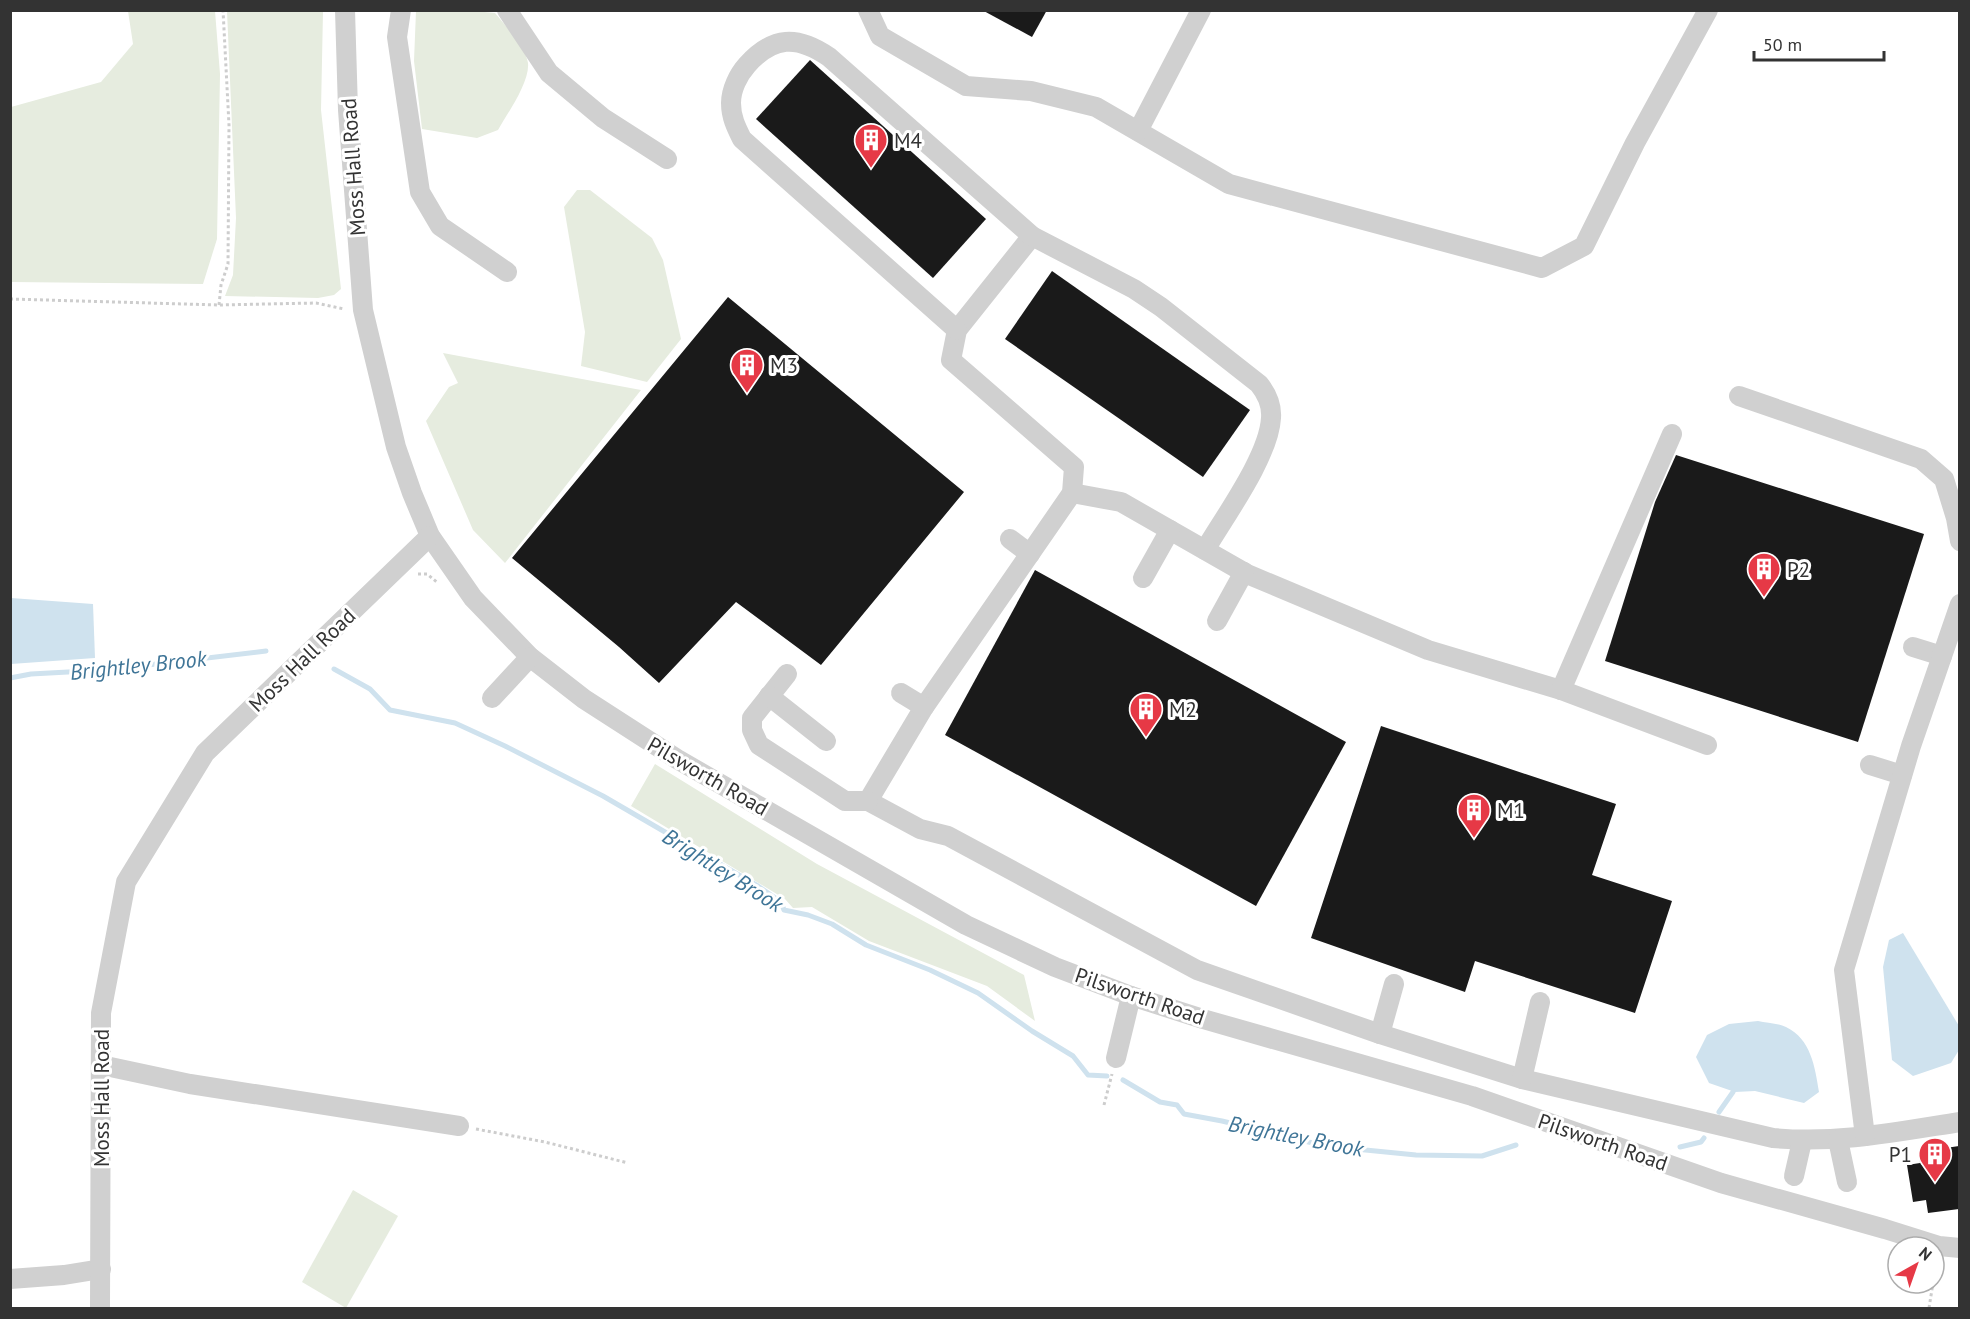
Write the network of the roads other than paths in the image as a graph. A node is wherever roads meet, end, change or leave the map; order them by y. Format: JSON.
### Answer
{"nodes":[{"id":1,"x":345,"y":10,"type":"edge"},
{"id":2,"x":401,"y":10,"type":"edge"},
{"id":3,"x":507,"y":10,"type":"edge"},
{"id":4,"x":868,"y":10,"type":"edge"},
{"id":5,"x":1201,"y":10,"type":"edge"},
{"id":6,"x":1708,"y":10,"type":"edge"},
{"id":7,"x":1138,"y":131,"type":"junction"},
{"id":8,"x":667,"y":159,"type":"dead end"},
{"id":9,"x":1032,"y":236,"type":"junction"},
{"id":10,"x":507,"y":272,"type":"dead end"},
{"id":11,"x":957,"y":330,"type":"junction"},
{"id":12,"x":1739,"y":396,"type":"dead end"},
{"id":13,"x":1672,"y":434,"type":"dead end"},
{"id":14,"x":1072,"y":493,"type":"junction"},
{"id":15,"x":1170,"y":530,"type":"junction"},
{"id":16,"x":430,"y":536,"type":"junction"},
{"id":17,"x":1010,"y":539,"type":"dead end"},
{"id":18,"x":1959,"y":542,"type":"edge"},
{"id":19,"x":1204,"y":550,"type":"junction"},
{"id":20,"x":1030,"y":554,"type":"junction"},
{"id":21,"x":1244,"y":572,"type":"junction"},
{"id":22,"x":1143,"y":578,"type":"dead end"},
{"id":23,"x":1959,"y":604,"type":"edge"},
{"id":24,"x":1218,"y":621,"type":"dead end"},
{"id":25,"x":1913,"y":647,"type":"dead end"},
{"id":26,"x":1942,"y":656,"type":"junction"},
{"id":27,"x":530,"y":657,"type":"junction"},
{"id":28,"x":787,"y":674,"type":"dead end"},
{"id":29,"x":1561,"y":690,"type":"junction"},
{"id":30,"x":901,"y":693,"type":"dead end"},
{"id":31,"x":769,"y":696,"type":"junction"},
{"id":32,"x":492,"y":698,"type":"dead end"},
{"id":33,"x":924,"y":707,"type":"junction"},
{"id":34,"x":826,"y":741,"type":"dead end"},
{"id":35,"x":1707,"y":745,"type":"dead end"},
{"id":36,"x":1870,"y":765,"type":"dead end"},
{"id":37,"x":1902,"y":775,"type":"junction"},
{"id":38,"x":868,"y":801,"type":"junction"},
{"id":39,"x":1394,"y":984,"type":"dead end"},
{"id":40,"x":1131,"y":996,"type":"junction"},
{"id":41,"x":1540,"y":1002,"type":"dead end"},
{"id":42,"x":1380,"y":1034,"type":"junction"},
{"id":43,"x":1116,"y":1058,"type":"road end"},
{"id":44,"x":101,"y":1065,"type":"junction"},
{"id":45,"x":1522,"y":1079,"type":"junction"},
{"id":46,"x":1959,"y":1122,"type":"edge"},
{"id":47,"x":459,"y":1126,"type":"road end"},
{"id":48,"x":1864,"y":1136,"type":"junction"},
{"id":49,"x":1838,"y":1140,"type":"junction"},
{"id":50,"x":1802,"y":1141,"type":"junction"},
{"id":51,"x":1794,"y":1176,"type":"dead end"},
{"id":52,"x":1846,"y":1182,"type":"dead end"},
{"id":53,"x":1959,"y":1248,"type":"edge"},
{"id":54,"x":101,"y":1269,"type":"junction"},
{"id":55,"x":10,"y":1279,"type":"edge"},
{"id":56,"x":100,"y":1308,"type":"edge"}],
"edges":[{"from":1,"to":16,"type":"street","name":"Moss Hall Road"},
{"from":2,"to":10,"type":"street"},
{"from":3,"to":8,"type":"street"},
{"from":4,"to":7,"type":"street"},
{"from":5,"to":7,"type":"street"},
{"from":6,"to":7,"type":"street"},
{"from":9,"to":11,"type":"street"},
{"from":9,"to":11,"type":"street"},
{"from":9,"to":19,"type":"street"},
{"from":11,"to":14,"type":"street"},
{"from":12,"to":18,"type":"street"},
{"from":13,"to":29,"type":"street"},
{"from":14,"to":15,"type":"street"},
{"from":14,"to":20,"type":"street"},
{"from":15,"to":19,"type":"street"},
{"from":15,"to":22,"type":"street"},
{"from":16,"to":27,"type":"street","name":"Pilsworth Road"},
{"from":16,"to":44,"type":"street","name":"Moss Hall Road"},
{"from":17,"to":20,"type":"street"},
{"from":19,"to":21,"type":"street"},
{"from":20,"to":33,"type":"street"},
{"from":21,"to":24,"type":"street"},
{"from":21,"to":29,"type":"street"},
{"from":23,"to":26,"type":"street"},
{"from":25,"to":26,"type":"street"},
{"from":26,"to":37,"type":"street"},
{"from":27,"to":32,"type":"street"},
{"from":27,"to":40,"type":"street","name":"Pilsworth Road"},
{"from":28,"to":31,"type":"street"},
{"from":29,"to":35,"type":"street"},
{"from":30,"to":33,"type":"street"},
{"from":31,"to":34,"type":"street"},
{"from":31,"to":38,"type":"street"},
{"from":33,"to":38,"type":"street"},
{"from":36,"to":37,"type":"street"},
{"from":37,"to":48,"type":"street"},
{"from":38,"to":42,"type":"street"},
{"from":39,"to":42,"type":"street"},
{"from":40,"to":43,"type":"street"},
{"from":40,"to":53,"type":"street","name":"Pilsworth Road"},
{"from":41,"to":45,"type":"street"},
{"from":42,"to":45,"type":"street"},
{"from":44,"to":47,"type":"street"},
{"from":44,"to":54,"type":"street","name":"Moss Hall Road"},
{"from":45,"to":50,"type":"street"},
{"from":46,"to":48,"type":"street"},
{"from":48,"to":49,"type":"street"},
{"from":49,"to":50,"type":"street"},
{"from":49,"to":52,"type":"street"},
{"from":50,"to":51,"type":"street"},
{"from":54,"to":55,"type":"street"},
{"from":54,"to":56,"type":"street","name":"Moss Hall Road"}]}
